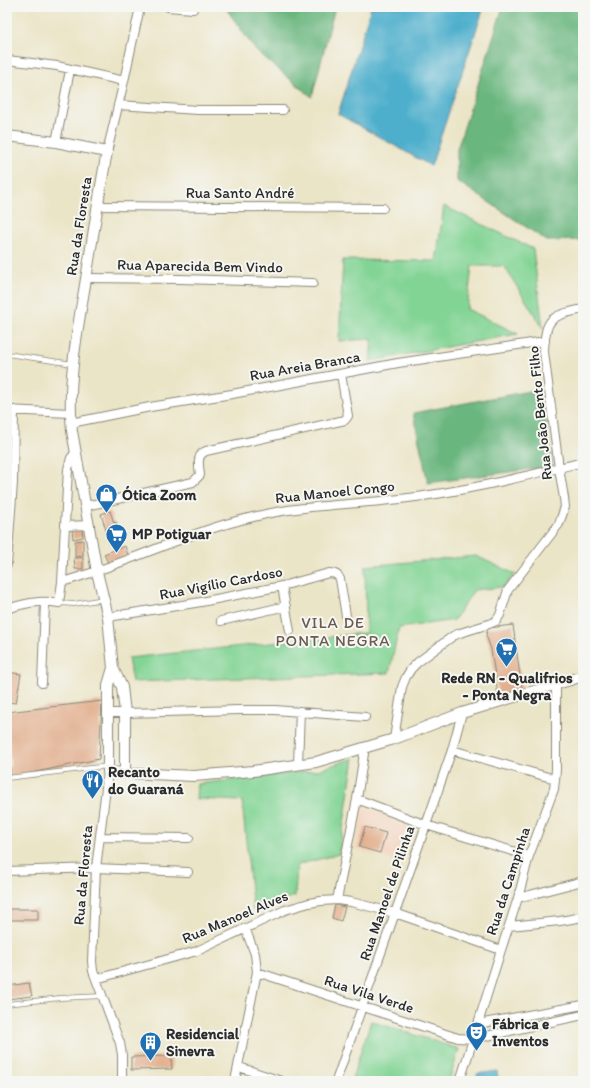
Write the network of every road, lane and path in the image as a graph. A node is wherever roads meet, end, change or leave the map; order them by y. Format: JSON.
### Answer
{"nodes":[{"id":1,"x":140,"y":7,"type":"edge"},
{"id":2,"x":168,"y":7,"type":"edge"},
{"id":3,"x":193,"y":9,"type":"dead end"},
{"id":4,"x":7,"y":60,"type":"edge"},
{"id":5,"x":70,"y":70,"type":"junction"},
{"id":6,"x":124,"y":81,"type":"junction"},
{"id":7,"x":118,"y":105,"type":"junction"},
{"id":8,"x":283,"y":110,"type":"dead end"},
{"id":9,"x":7,"y":136,"type":"edge"},
{"id":10,"x":56,"y":142,"type":"junction"},
{"id":11,"x":107,"y":152,"type":"junction"},
{"id":12,"x":97,"y":206,"type":"junction"},
{"id":13,"x":382,"y":208,"type":"dead end"},
{"id":14,"x":86,"y":278,"type":"junction"},
{"id":15,"x":313,"y":283,"type":"dead end"},
{"id":16,"x":583,"y":310,"type":"edge"},
{"id":17,"x":545,"y":341,"type":"junction"},
{"id":18,"x":7,"y":354,"type":"edge"},
{"id":19,"x":74,"y":364,"type":"junction"},
{"id":20,"x":341,"y":374,"type":"junction"},
{"id":21,"x":10,"y":410,"type":"edge"},
{"id":22,"x":70,"y":418,"type":"junction"},
{"id":23,"x":76,"y":452,"type":"junction"},
{"id":24,"x":583,"y":462,"type":"edge"},
{"id":25,"x":559,"y":468,"type":"junction"},
{"id":26,"x":86,"y":506,"type":"junction"},
{"id":27,"x":90,"y":525,"type":"junction"},
{"id":28,"x":65,"y":526,"type":"junction"},
{"id":29,"x":7,"y":565,"type":"edge"},
{"id":30,"x":97,"y":572,"type":"junction"},
{"id":31,"x":62,"y":582,"type":"junction"},
{"id":32,"x":282,"y":586,"type":"junction"},
{"id":33,"x":104,"y":599,"type":"junction"},
{"id":34,"x":45,"y":602,"type":"junction"},
{"id":35,"x":59,"y":604,"type":"junction"},
{"id":36,"x":286,"y":606,"type":"junction"},
{"id":37,"x":7,"y":609,"type":"edge"},
{"id":38,"x":108,"y":617,"type":"junction"},
{"id":39,"x":221,"y":621,"type":"dead end"},
{"id":40,"x":347,"y":622,"type":"dead end"},
{"id":41,"x":290,"y":631,"type":"dead end"},
{"id":42,"x":113,"y":668,"type":"junction"},
{"id":43,"x":583,"y":676,"type":"edge"},
{"id":44,"x":42,"y":683,"type":"dead end"},
{"id":45,"x":556,"y":685,"type":"junction"},
{"id":46,"x":300,"y":712,"type":"junction"},
{"id":47,"x":108,"y":713,"type":"junction"},
{"id":48,"x":125,"y":713,"type":"junction"},
{"id":49,"x":462,"y":713,"type":"junction"},
{"id":50,"x":364,"y":717,"type":"dead end"},
{"id":51,"x":394,"y":739,"type":"junction"},
{"id":52,"x":365,"y":748,"type":"junction"},
{"id":53,"x":452,"y":750,"type":"junction"},
{"id":54,"x":298,"y":764,"type":"junction"},
{"id":55,"x":108,"y":769,"type":"junction"},
{"id":56,"x":126,"y":772,"type":"junction"},
{"id":57,"x":7,"y":778,"type":"edge"},
{"id":58,"x":556,"y":779,"type":"junction"},
{"id":59,"x":358,"y":799,"type":"junction"},
{"id":60,"x":426,"y":825,"type":"junction"},
{"id":61,"x":100,"y":837,"type":"junction"},
{"id":62,"x":189,"y":838,"type":"dead end"},
{"id":63,"x":529,"y":856,"type":"junction"},
{"id":64,"x":96,"y":868,"type":"junction"},
{"id":65,"x":7,"y":871,"type":"edge"},
{"id":66,"x":188,"y":872,"type":"dead end"},
{"id":67,"x":583,"y":881,"type":"edge"},
{"id":68,"x":518,"y":898,"type":"junction"},
{"id":69,"x":337,"y":900,"type":"junction"},
{"id":70,"x":395,"y":913,"type":"junction"},
{"id":71,"x":583,"y":917,"type":"edge"},
{"id":72,"x":509,"y":926,"type":"junction"},
{"id":73,"x":245,"y":928,"type":"junction"},
{"id":74,"x":501,"y":950,"type":"junction"},
{"id":75,"x":257,"y":972,"type":"junction"},
{"id":76,"x":96,"y":979,"type":"junction"},
{"id":77,"x":103,"y":996,"type":"junction"},
{"id":78,"x":7,"y":1004,"type":"edge"},
{"id":79,"x":583,"y":1005,"type":"edge"},
{"id":80,"x":363,"y":1006,"type":"junction"},
{"id":81,"x":583,"y":1015,"type":"edge"},
{"id":82,"x":478,"y":1024,"type":"junction"},
{"id":83,"x":473,"y":1039,"type":"junction"},
{"id":84,"x":239,"y":1067,"type":"junction"},
{"id":85,"x":122,"y":1081,"type":"edge"},
{"id":86,"x":235,"y":1081,"type":"edge"},
{"id":87,"x":281,"y":1081,"type":"edge"},
{"id":88,"x":336,"y":1081,"type":"edge"},
{"id":89,"x":460,"y":1081,"type":"edge"}],
"edges":[{"from":1,"to":6,"type":"street","name":"Rua da Floresta"},
{"from":2,"to":3,"type":"street"},
{"from":4,"to":5,"type":"street"},
{"from":5,"to":6,"type":"street"},
{"from":5,"to":10,"type":"street"},
{"from":6,"to":7,"type":"street","name":"Rua da Floresta"},
{"from":7,"to":8,"type":"street"},
{"from":7,"to":11,"type":"street","name":"Rua da Floresta"},
{"from":9,"to":10,"type":"street"},
{"from":10,"to":11,"type":"street"},
{"from":11,"to":12,"type":"street","name":"Rua da Floresta"},
{"from":12,"to":13,"type":"street","name":"Rua Santo André"},
{"from":12,"to":14,"type":"street","name":"Rua da Floresta"},
{"from":14,"to":15,"type":"street","name":"Rua Aparecida Bem Vindo"},
{"from":14,"to":19,"type":"street","name":"Rua da Floresta"},
{"from":16,"to":17,"type":"street","name":"Rua João Bento Filho"},
{"from":17,"to":20,"type":"street","name":"Rua Areia Branca"},
{"from":17,"to":25,"type":"street","name":"Rua João Bento Filho"},
{"from":18,"to":19,"type":"lane"},
{"from":19,"to":22,"type":"street","name":"Rua da Floresta"},
{"from":20,"to":22,"type":"street","name":"Rua Areia Branca"},
{"from":20,"to":26,"type":"street"},
{"from":21,"to":22,"type":"street","name":"Rua Areia Branca"},
{"from":21,"to":29,"type":"street"},
{"from":22,"to":23,"type":"street","name":"Rua da Floresta"},
{"from":23,"to":26,"type":"street","name":"Rua da Floresta"},
{"from":23,"to":28,"type":"street"},
{"from":24,"to":25,"type":"street","name":"Rua Manoel Congo"},
{"from":25,"to":30,"type":"street","name":"Rua Manoel Congo"},
{"from":25,"to":51,"type":"street","name":"Rua João Bento Filho"},
{"from":26,"to":27,"type":"street","name":"Rua da Floresta"},
{"from":27,"to":28,"type":"street"},
{"from":27,"to":30,"type":"street","name":"Rua da Floresta"},
{"from":28,"to":31,"type":"street"},
{"from":30,"to":31,"type":"street","name":"Rua Manoel Congo"},
{"from":30,"to":33,"type":"street","name":"Rua da Floresta"},
{"from":31,"to":35,"type":"street"},
{"from":32,"to":36,"type":"street"},
{"from":32,"to":38,"type":"street","name":"Rua Vigílio Cardoso"},
{"from":32,"to":40,"type":"street","name":"Rua Vigílio Cardoso"},
{"from":33,"to":35,"type":"lane"},
{"from":33,"to":38,"type":"street","name":"Rua da Floresta"},
{"from":34,"to":35,"type":"street"},
{"from":34,"to":37,"type":"street"},
{"from":34,"to":44,"type":"street"},
{"from":36,"to":39,"type":"street"},
{"from":36,"to":41,"type":"street"},
{"from":38,"to":42,"type":"street","name":"Rua da Floresta"},
{"from":42,"to":47,"type":"street","name":"Rua da Floresta"},
{"from":42,"to":48,"type":"street","name":"Rua da Floresta"},
{"from":43,"to":45,"type":"street"},
{"from":45,"to":49,"type":"street"},
{"from":45,"to":58,"type":"street","name":"Rua da Campinha"},
{"from":46,"to":48,"type":"street"},
{"from":46,"to":50,"type":"street"},
{"from":46,"to":54,"type":"street"},
{"from":47,"to":48,"type":"street"},
{"from":47,"to":55,"type":"street","name":"Rua da Floresta"},
{"from":48,"to":56,"type":"street","name":"Rua da Floresta"},
{"from":49,"to":51,"type":"street"},
{"from":49,"to":53,"type":"street","name":"Rua Manoel de Pilinha"},
{"from":51,"to":52,"type":"street"},
{"from":52,"to":54,"type":"street"},
{"from":52,"to":59,"type":"street"},
{"from":53,"to":58,"type":"street"},
{"from":53,"to":60,"type":"street","name":"Rua Manoel de Pilinha"},
{"from":54,"to":56,"type":"street"},
{"from":55,"to":56,"type":"street"},
{"from":55,"to":57,"type":"lane"},
{"from":55,"to":61,"type":"street","name":"Rua da Floresta"},
{"from":58,"to":63,"type":"street","name":"Rua da Campinha"},
{"from":59,"to":60,"type":"street"},
{"from":59,"to":69,"type":"street"},
{"from":60,"to":63,"type":"street"},
{"from":60,"to":70,"type":"street","name":"Rua Manoel de Pilinha"},
{"from":61,"to":62,"type":"street"},
{"from":61,"to":64,"type":"street","name":"Rua da Floresta"},
{"from":63,"to":68,"type":"street","name":"Rua da Campinha"},
{"from":64,"to":65,"type":"street"},
{"from":64,"to":66,"type":"street"},
{"from":64,"to":76,"type":"street","name":"Rua da Floresta"},
{"from":67,"to":68,"type":"street"},
{"from":68,"to":72,"type":"street","name":"Rua da Campinha"},
{"from":69,"to":70,"type":"street","name":"Rua Manoel Alves"},
{"from":69,"to":73,"type":"street","name":"Rua Manoel Alves"},
{"from":70,"to":74,"type":"street","name":"Rua Manoel Alves"},
{"from":70,"to":80,"type":"street","name":"Rua Manoel de Pilinha"},
{"from":71,"to":72,"type":"street"},
{"from":72,"to":74,"type":"street","name":"Rua da Campinha"},
{"from":73,"to":75,"type":"street"},
{"from":73,"to":76,"type":"street","name":"Rua Manoel Alves"},
{"from":74,"to":82,"type":"street","name":"Rua da Campinha"},
{"from":75,"to":80,"type":"street","name":"Rua Vila Verde"},
{"from":75,"to":84,"type":"street"},
{"from":76,"to":77,"type":"street","name":"Rua da Floresta"},
{"from":77,"to":78,"type":"lane"},
{"from":77,"to":85,"type":"street","name":"Rua da Floresta"},
{"from":79,"to":82,"type":"street"},
{"from":80,"to":83,"type":"street","name":"Rua Vila Verde"},
{"from":80,"to":88,"type":"street","name":"Rua Manoel de Pilinha"},
{"from":81,"to":83,"type":"street","name":"Rua Vila Verde"},
{"from":82,"to":83,"type":"street","name":"Rua da Campinha"},
{"from":83,"to":89,"type":"street","name":"Rua da Campinha"},
{"from":84,"to":86,"type":"street"},
{"from":84,"to":87,"type":"street"}]}
